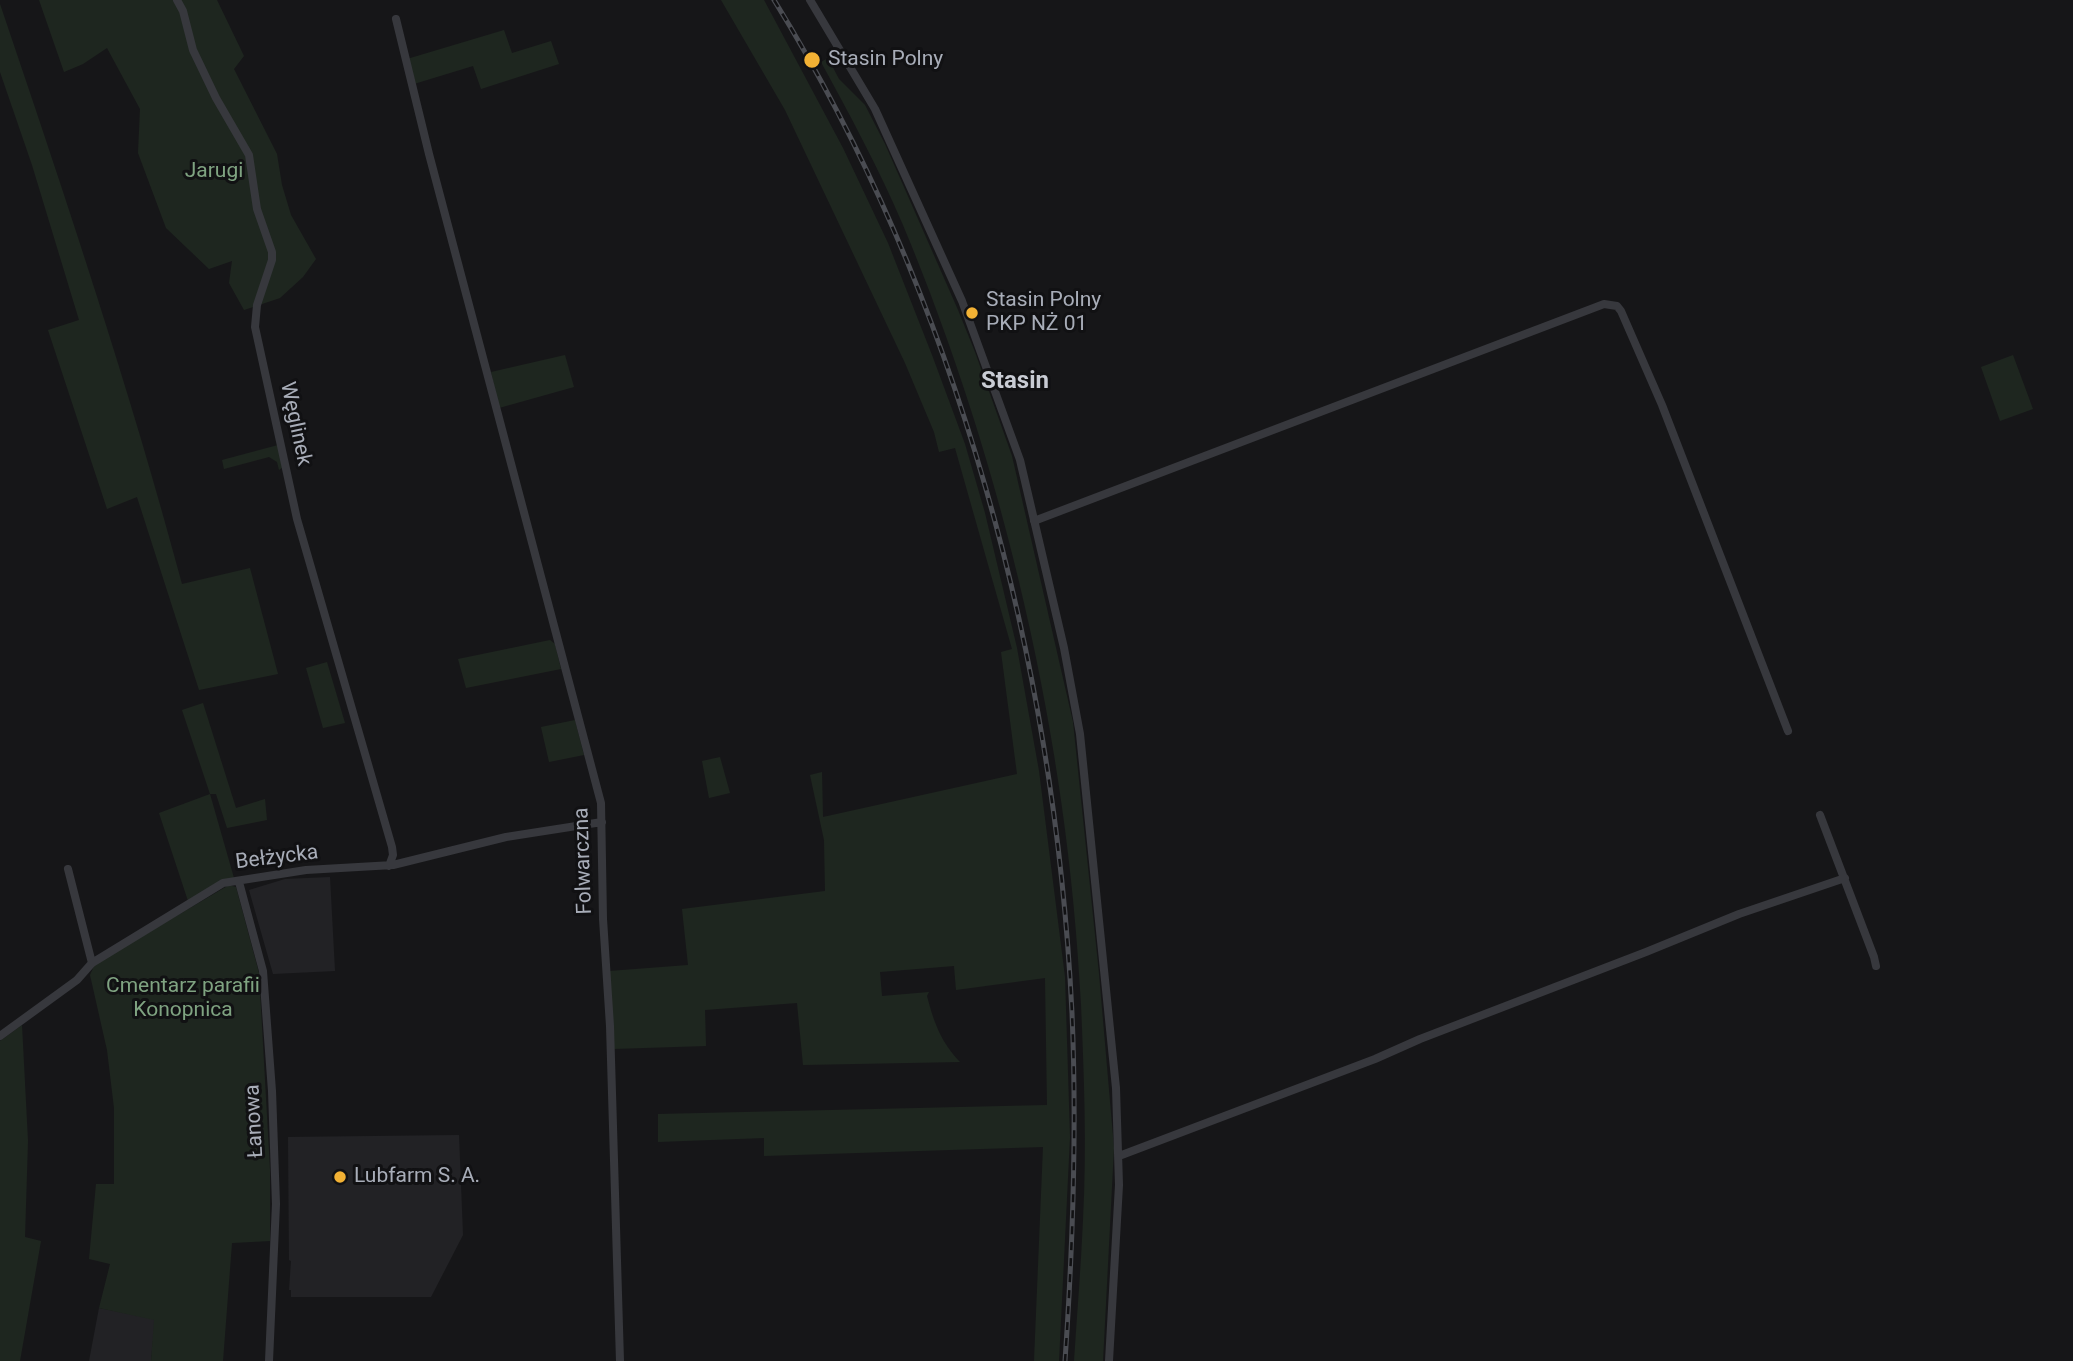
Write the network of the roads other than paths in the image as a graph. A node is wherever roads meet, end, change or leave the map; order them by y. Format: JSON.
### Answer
{"nodes":[{"id":1,"x":177,"y":0,"type":"edge"},
{"id":2,"x":810,"y":0,"type":"edge"},
{"id":3,"x":396,"y":19,"type":"dead end"},
{"id":4,"x":1034,"y":521,"type":"junction"},
{"id":5,"x":1788,"y":731,"type":"dead end"},
{"id":6,"x":1820,"y":815,"type":"dead end"},
{"id":7,"x":602,"y":822,"type":"junction"},
{"id":8,"x":389,"y":866,"type":"junction"},
{"id":9,"x":68,"y":869,"type":"dead end"},
{"id":10,"x":1845,"y":878,"type":"junction"},
{"id":11,"x":239,"y":882,"type":"junction"},
{"id":12,"x":92,"y":963,"type":"junction"},
{"id":13,"x":1875,"y":966,"type":"dead end"},
{"id":14,"x":0,"y":1035,"type":"edge"},
{"id":15,"x":1119,"y":1156,"type":"junction"},
{"id":16,"x":269,"y":1361,"type":"edge"},
{"id":17,"x":620,"y":1361,"type":"edge"},
{"id":18,"x":1109,"y":1361,"type":"edge"}],
"edges":[{"from":1,"to":8,"type":"street","name":"Węglinek"},
{"from":2,"to":4,"type":"street"},
{"from":3,"to":7,"type":"street","name":"Folwarczna"},
{"from":4,"to":5,"type":"street"},
{"from":4,"to":15,"type":"street"},
{"from":6,"to":10,"type":"street"},
{"from":7,"to":8,"type":"street","name":"Bełżycka"},
{"from":7,"to":17,"type":"street","name":"Folwarczna"},
{"from":8,"to":11,"type":"street","name":"Bełżycka"},
{"from":9,"to":12,"type":"street"},
{"from":10,"to":13,"type":"street"},
{"from":10,"to":15,"type":"street"},
{"from":11,"to":12,"type":"street","name":"Bełżycka"},
{"from":11,"to":16,"type":"street","name":"Łanowa"},
{"from":12,"to":14,"type":"street","name":"Bełżycka"},
{"from":15,"to":18,"type":"street"}]}
